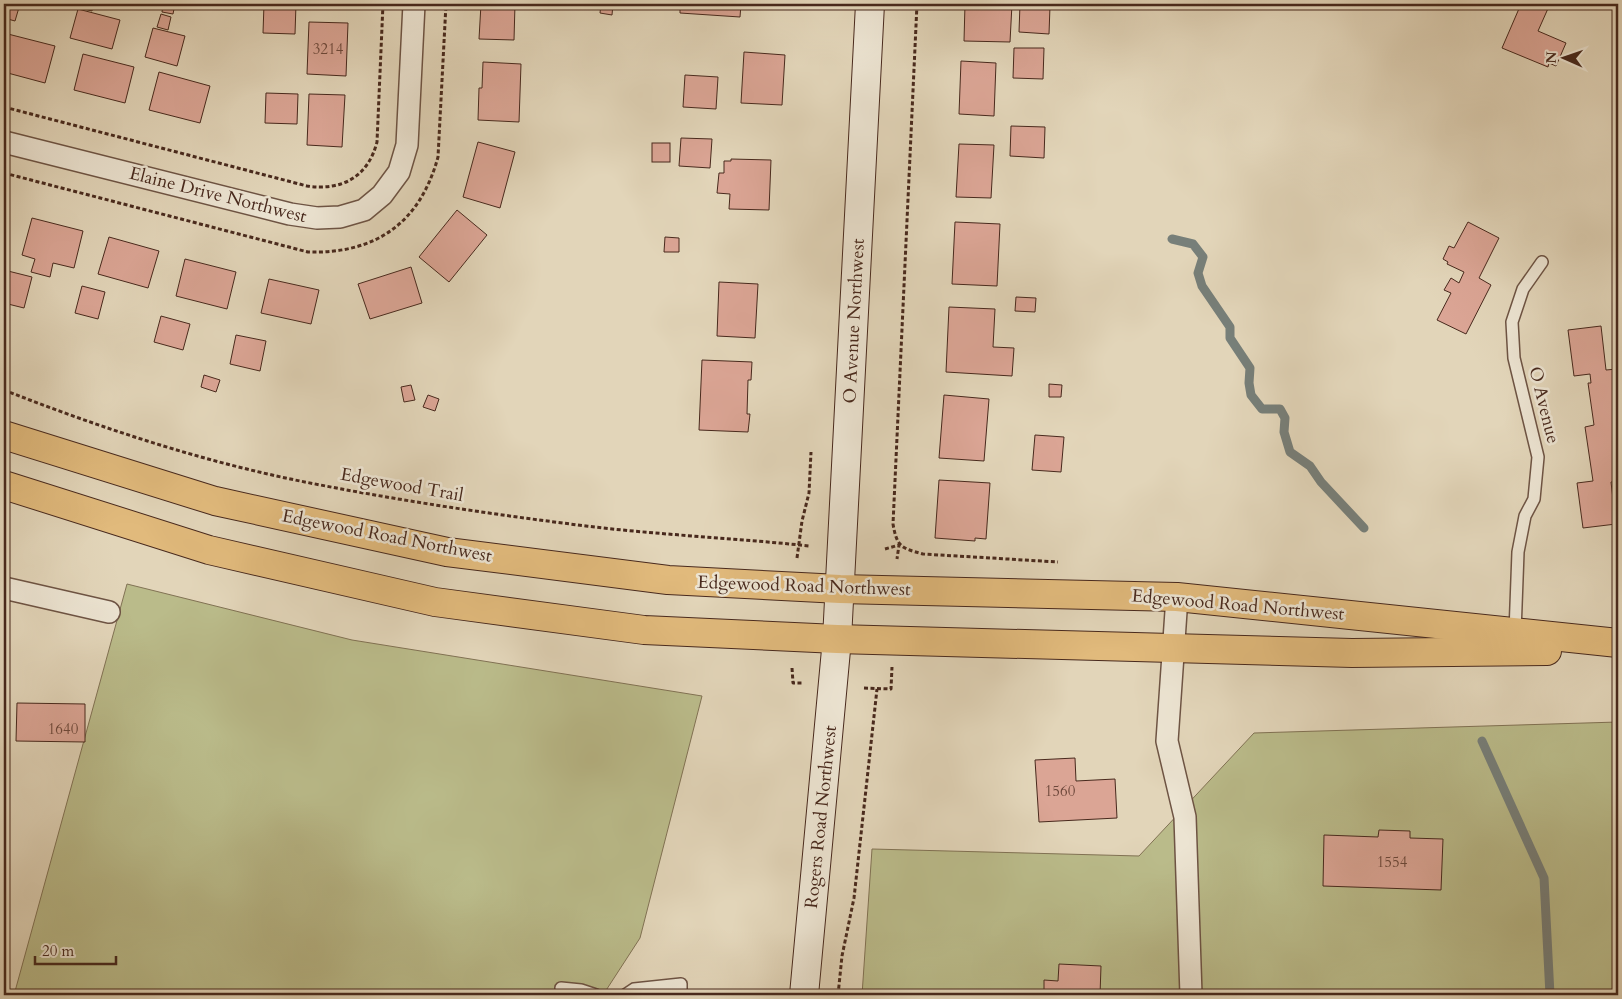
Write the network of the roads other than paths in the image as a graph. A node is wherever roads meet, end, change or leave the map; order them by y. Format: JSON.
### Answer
{"nodes":[{"id":1,"x":414,"y":4,"type":"edge"},
{"id":2,"x":870,"y":4,"type":"edge"},
{"id":3,"x":4,"y":142,"type":"edge"},
{"id":4,"x":1542,"y":262,"type":"dead end"},
{"id":5,"x":4,"y":435,"type":"edge"},
{"id":6,"x":4,"y":485,"type":"edge"},
{"id":7,"x":4,"y":588,"type":"edge"},
{"id":8,"x":840,"y":589,"type":"junction"},
{"id":9,"x":1177,"y":596,"type":"junction"},
{"id":10,"x":110,"y":612,"type":"dead end"},
{"id":11,"x":837,"y":639,"type":"junction"},
{"id":12,"x":1515,"y":642,"type":"junction"},
{"id":13,"x":1618,"y":643,"type":"edge"},
{"id":14,"x":1174,"y":647,"type":"junction"},
{"id":15,"x":1618,"y":650,"type":"edge"},
{"id":16,"x":562,"y":988,"type":"dead end"},
{"id":17,"x":596,"y":995,"type":"edge"},
{"id":18,"x":625,"y":995,"type":"edge"},
{"id":19,"x":681,"y":995,"type":"edge"},
{"id":20,"x":804,"y":995,"type":"edge"},
{"id":21,"x":1191,"y":995,"type":"edge"}],
"edges":[{"from":1,"to":3,"type":"street","name":"Elaine Drive Northwest"},
{"from":2,"to":8,"type":"street","name":"O Avenue Northwest"},
{"from":4,"to":12,"type":"lane","name":"O Avenue"},
{"from":5,"to":8,"type":"main road","name":"Edgewood Road Northwest"},
{"from":6,"to":11,"type":"main road","name":"Edgewood Road Northwest"},
{"from":7,"to":10,"type":"street"},
{"from":8,"to":9,"type":"main road","name":"Edgewood Road Northwest"},
{"from":8,"to":11,"type":"street","name":"O Avenue Northwest"},
{"from":9,"to":12,"type":"main road","name":"Edgewood Road Northwest"},
{"from":9,"to":14,"type":"street"},
{"from":11,"to":14,"type":"main road","name":"Edgewood Road Northwest"},
{"from":11,"to":20,"type":"street","name":"Rogers Road Northwest"},
{"from":12,"to":13,"type":"main road","name":"Edgewood Road Northwest"},
{"from":12,"to":14,"type":"main road","name":"Edgewood Road Northwest"},
{"from":12,"to":15,"type":"main road","name":"Edgewood Road Northwest"},
{"from":14,"to":21,"type":"street"},
{"from":16,"to":17,"type":"lane"},
{"from":18,"to":19,"type":"lane"}]}
